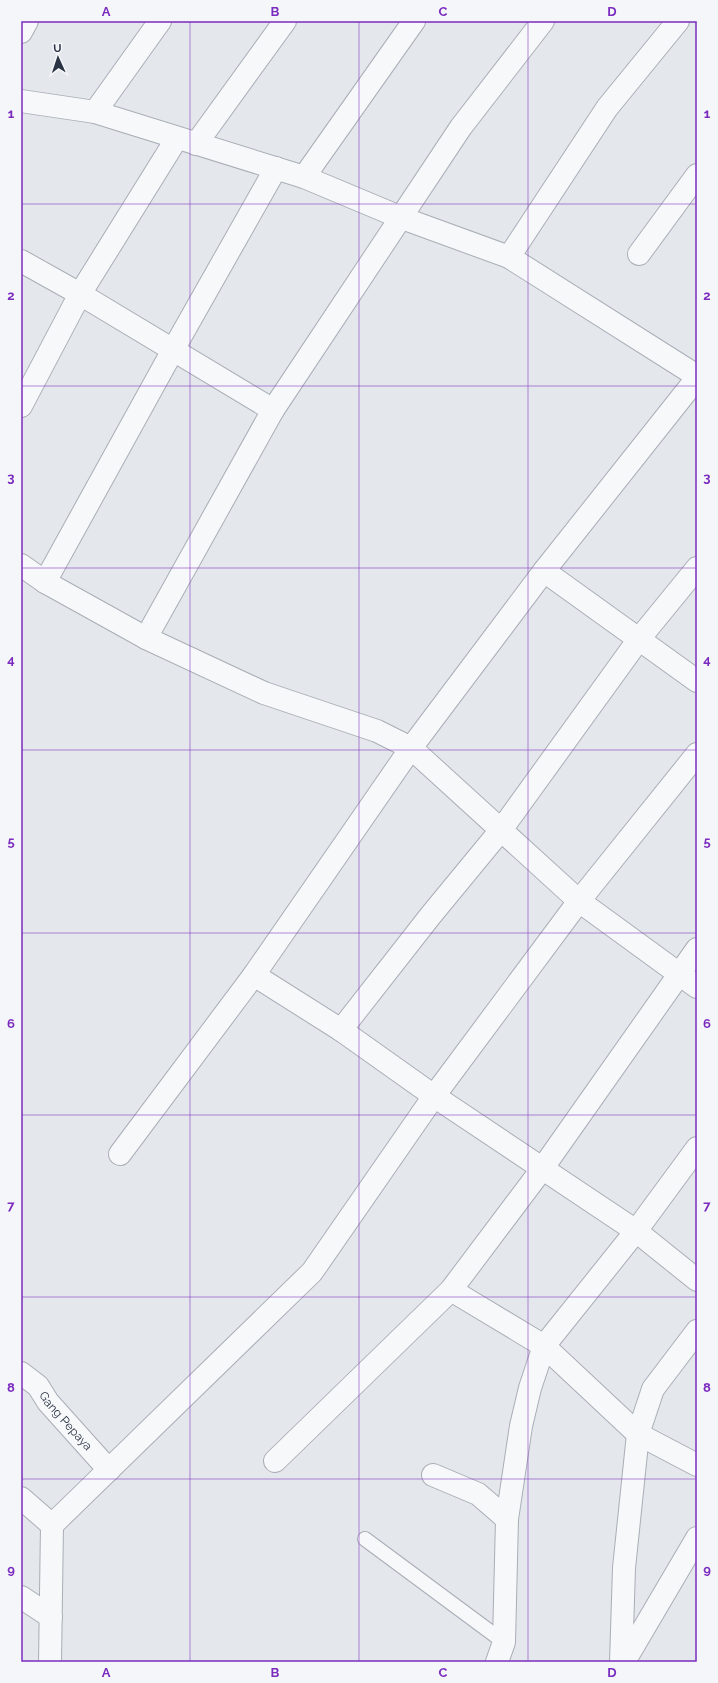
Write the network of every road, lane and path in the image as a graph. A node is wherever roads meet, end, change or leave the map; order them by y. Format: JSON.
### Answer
{"nodes":[{"id":1,"x":27,"y":21,"type":"edge"},
{"id":2,"x":160,"y":21,"type":"edge"},
{"id":3,"x":285,"y":21,"type":"edge"},
{"id":4,"x":414,"y":21,"type":"edge"},
{"id":5,"x":543,"y":21,"type":"edge"},
{"id":6,"x":678,"y":21,"type":"edge"},
{"id":7,"x":21,"y":32,"type":"edge"},
{"id":8,"x":21,"y":101,"type":"edge"},
{"id":9,"x":95,"y":112,"type":"junction"},
{"id":10,"x":187,"y":141,"type":"junction"},
{"id":11,"x":276,"y":168,"type":"junction"},
{"id":12,"x":697,"y":176,"type":"edge"},
{"id":13,"x":304,"y":177,"type":"junction"},
{"id":14,"x":402,"y":218,"type":"junction"},
{"id":15,"x":639,"y":254,"type":"dead end"},
{"id":16,"x":509,"y":257,"type":"junction"},
{"id":17,"x":21,"y":261,"type":"edge"},
{"id":18,"x":80,"y":294,"type":"junction"},
{"id":19,"x":173,"y":350,"type":"junction"},
{"id":20,"x":697,"y":377,"type":"edge"},
{"id":21,"x":21,"y":406,"type":"edge"},
{"id":22,"x":273,"y":410,"type":"junction"},
{"id":23,"x":21,"y":565,"type":"edge"},
{"id":24,"x":697,"y":568,"type":"edge"},
{"id":25,"x":544,"y":571,"type":"junction"},
{"id":26,"x":46,"y":582,"type":"junction"},
{"id":27,"x":146,"y":638,"type":"junction"},
{"id":28,"x":639,"y":639,"type":"junction"},
{"id":29,"x":697,"y":681,"type":"edge"},
{"id":30,"x":411,"y":748,"type":"junction"},
{"id":31,"x":697,"y":754,"type":"edge"},
{"id":32,"x":501,"y":830,"type":"junction"},
{"id":33,"x":579,"y":901,"type":"junction"},
{"id":34,"x":697,"y":949,"type":"edge"},
{"id":35,"x":679,"y":974,"type":"junction"},
{"id":36,"x":254,"y":975,"type":"junction"},
{"id":37,"x":697,"y":987,"type":"edge"},
{"id":38,"x":341,"y":1030,"type":"junction"},
{"id":39,"x":434,"y":1096,"type":"junction"},
{"id":40,"x":697,"y":1148,"type":"edge"},
{"id":41,"x":120,"y":1154,"type":"dead end"},
{"id":42,"x":542,"y":1169,"type":"junction"},
{"id":43,"x":636,"y":1231,"type":"junction"},
{"id":44,"x":697,"y":1280,"type":"edge"},
{"id":45,"x":451,"y":1290,"type":"junction"},
{"id":46,"x":697,"y":1331,"type":"edge"},
{"id":47,"x":544,"y":1346,"type":"junction"},
{"id":48,"x":21,"y":1373,"type":"edge"},
{"id":49,"x":638,"y":1434,"type":"junction"},
{"id":50,"x":275,"y":1461,"type":"dead end"},
{"id":51,"x":697,"y":1465,"type":"edge"},
{"id":52,"x":109,"y":1470,"type":"junction"},
{"id":53,"x":433,"y":1475,"type":"dead end"},
{"id":54,"x":21,"y":1498,"type":"edge"},
{"id":55,"x":507,"y":1519,"type":"junction"},
{"id":56,"x":52,"y":1525,"type":"junction"},
{"id":57,"x":697,"y":1538,"type":"edge"},
{"id":58,"x":365,"y":1539,"type":"dead end"},
{"id":59,"x":21,"y":1597,"type":"edge"},
{"id":60,"x":51,"y":1617,"type":"junction"},
{"id":61,"x":504,"y":1642,"type":"junction"},
{"id":62,"x":50,"y":1662,"type":"edge"},
{"id":63,"x":497,"y":1662,"type":"edge"},
{"id":64,"x":623,"y":1662,"type":"edge"}],
"edges":[{"from":1,"to":7,"type":"street"},
{"from":2,"to":9,"type":"street"},
{"from":3,"to":10,"type":"street"},
{"from":4,"to":13,"type":"street"},
{"from":5,"to":14,"type":"street"},
{"from":6,"to":16,"type":"street"},
{"from":8,"to":9,"type":"street"},
{"from":9,"to":10,"type":"street"},
{"from":10,"to":11,"type":"street"},
{"from":10,"to":18,"type":"street"},
{"from":11,"to":13,"type":"street"},
{"from":11,"to":19,"type":"street"},
{"from":12,"to":15,"type":"street"},
{"from":13,"to":14,"type":"street"},
{"from":14,"to":16,"type":"street"},
{"from":14,"to":22,"type":"street"},
{"from":16,"to":20,"type":"street"},
{"from":17,"to":18,"type":"street"},
{"from":18,"to":19,"type":"street"},
{"from":18,"to":21,"type":"street"},
{"from":19,"to":22,"type":"street"},
{"from":19,"to":26,"type":"street"},
{"from":20,"to":25,"type":"street"},
{"from":22,"to":27,"type":"street"},
{"from":23,"to":26,"type":"street"},
{"from":24,"to":28,"type":"street"},
{"from":25,"to":28,"type":"street"},
{"from":25,"to":30,"type":"street"},
{"from":26,"to":27,"type":"street"},
{"from":27,"to":30,"type":"street"},
{"from":28,"to":29,"type":"street"},
{"from":28,"to":32,"type":"street"},
{"from":30,"to":32,"type":"street"},
{"from":30,"to":36,"type":"street"},
{"from":31,"to":33,"type":"street"},
{"from":32,"to":33,"type":"street"},
{"from":32,"to":38,"type":"street"},
{"from":33,"to":35,"type":"street"},
{"from":33,"to":39,"type":"street"},
{"from":34,"to":35,"type":"street"},
{"from":35,"to":37,"type":"street"},
{"from":35,"to":42,"type":"street"},
{"from":36,"to":38,"type":"street"},
{"from":36,"to":41,"type":"street"},
{"from":38,"to":39,"type":"street"},
{"from":39,"to":42,"type":"street"},
{"from":39,"to":52,"type":"street"},
{"from":40,"to":43,"type":"street"},
{"from":42,"to":43,"type":"street"},
{"from":42,"to":45,"type":"street"},
{"from":43,"to":44,"type":"street"},
{"from":43,"to":47,"type":"street"},
{"from":45,"to":47,"type":"street"},
{"from":45,"to":50,"type":"street"},
{"from":46,"to":49,"type":"street"},
{"from":47,"to":49,"type":"street"},
{"from":47,"to":55,"type":"street"},
{"from":48,"to":52,"type":"street","name":"Gang Pepaya"},
{"from":49,"to":51,"type":"street"},
{"from":49,"to":64,"type":"street"},
{"from":52,"to":56,"type":"street"},
{"from":53,"to":55,"type":"street"},
{"from":54,"to":56,"type":"street"},
{"from":55,"to":61,"type":"street"},
{"from":56,"to":60,"type":"street"},
{"from":57,"to":64,"type":"street"},
{"from":58,"to":61,"type":"lane"},
{"from":59,"to":60,"type":"street"},
{"from":60,"to":62,"type":"street"},
{"from":61,"to":63,"type":"street"}]}
